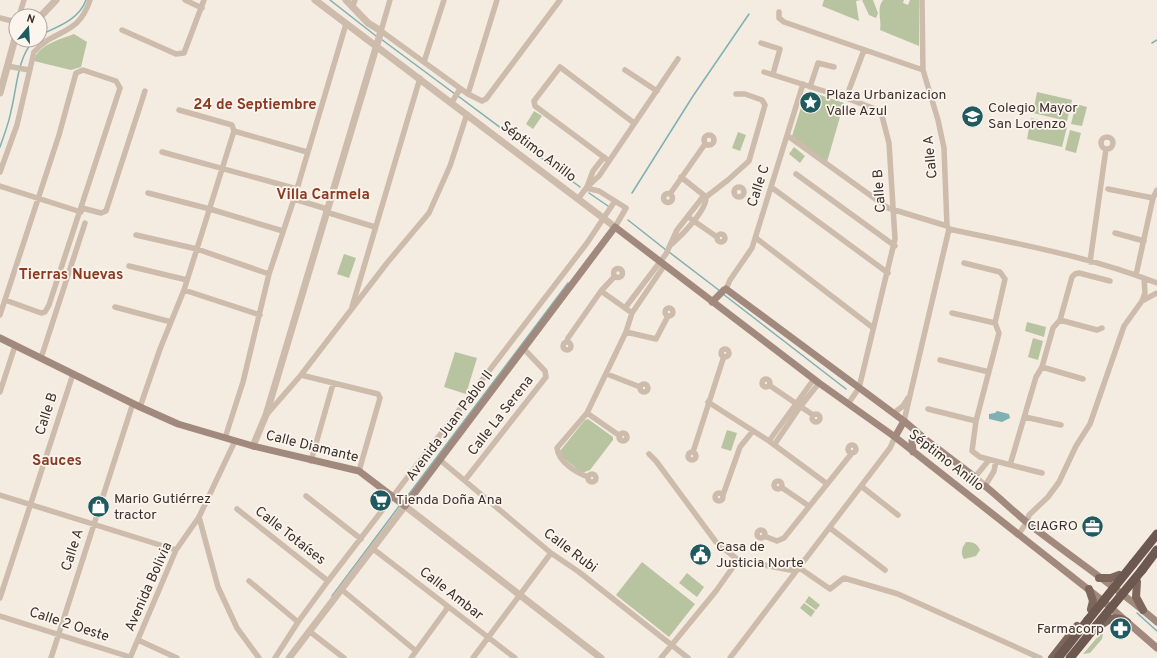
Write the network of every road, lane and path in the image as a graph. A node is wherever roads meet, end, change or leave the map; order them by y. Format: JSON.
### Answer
{"nodes":[{"id":1,"x":56,"y":0,"type":"edge"},
{"id":2,"x":90,"y":0,"type":"edge"},
{"id":3,"x":185,"y":0,"type":"edge"},
{"id":4,"x":204,"y":0,"type":"edge"},
{"id":5,"x":315,"y":0,"type":"edge"},
{"id":6,"x":346,"y":0,"type":"edge"},
{"id":7,"x":390,"y":0,"type":"edge"},
{"id":8,"x":444,"y":0,"type":"edge"},
{"id":9,"x":497,"y":0,"type":"edge"},
{"id":10,"x":560,"y":0,"type":"edge"},
{"id":11,"x":922,"y":0,"type":"edge"},
{"id":12,"x":354,"y":3,"type":"edge"},
{"id":13,"x":48,"y":8,"type":"edge"},
{"id":14,"x":202,"y":8,"type":"junction"},
{"id":15,"x":779,"y":12,"type":"dead end"},
{"id":16,"x":346,"y":24,"type":"junction"},
{"id":17,"x":122,"y":30,"type":"dead end"},
{"id":18,"x":378,"y":39,"type":"junction"},
{"id":19,"x":761,"y":43,"type":"dead end"},
{"id":20,"x":11,"y":48,"type":"edge"},
{"id":21,"x":864,"y":50,"type":"junction"},
{"id":22,"x":678,"y":59,"type":"dead end"},
{"id":23,"x":424,"y":62,"type":"junction"},
{"id":24,"x":834,"y":67,"type":"dead end"},
{"id":25,"x":5,"y":70,"type":"edge"},
{"id":26,"x":28,"y":70,"type":"junction"},
{"id":27,"x":626,"y":70,"type":"dead end"},
{"id":28,"x":922,"y":70,"type":"junction"},
{"id":29,"x":764,"y":72,"type":"dead end"},
{"id":30,"x":773,"y":74,"type":"junction"},
{"id":31,"x":420,"y":78,"type":"junction"},
{"id":32,"x":803,"y":84,"type":"junction"},
{"id":33,"x":810,"y":87,"type":"junction"},
{"id":34,"x":145,"y":90,"type":"dead end"},
{"id":35,"x":657,"y":91,"type":"junction"},
{"id":36,"x":0,"y":93,"type":"edge"},
{"id":37,"x":468,"y":94,"type":"junction"},
{"id":38,"x":736,"y":94,"type":"dead end"},
{"id":39,"x":456,"y":96,"type":"junction"},
{"id":40,"x":846,"y":98,"type":"junction"},
{"id":41,"x":178,"y":110,"type":"dead end"},
{"id":42,"x":467,"y":114,"type":"junction"},
{"id":43,"x":634,"y":123,"type":"junction"},
{"id":44,"x":234,"y":132,"type":"junction"},
{"id":45,"x":788,"y":136,"type":"junction"},
{"id":46,"x":705,"y":144,"type":"dead end"},
{"id":47,"x":1106,"y":149,"type":"dead end"},
{"id":48,"x":162,"y":152,"type":"dead end"},
{"id":49,"x":307,"y":152,"type":"junction"},
{"id":50,"x":604,"y":157,"type":"junction"},
{"id":51,"x":609,"y":161,"type":"junction"},
{"id":52,"x":223,"y":168,"type":"junction"},
{"id":53,"x":0,"y":172,"type":"edge"},
{"id":54,"x":796,"y":174,"type":"dead end"},
{"id":55,"x":681,"y":177,"type":"junction"},
{"id":56,"x":728,"y":180,"type":"junction"},
{"id":57,"x":0,"y":186,"type":"edge"},
{"id":58,"x":586,"y":187,"type":"junction"},
{"id":59,"x":771,"y":187,"type":"junction"},
{"id":60,"x":297,"y":189,"type":"junction"},
{"id":61,"x":736,"y":189,"type":"dead end"},
{"id":62,"x":1108,"y":189,"type":"dead end"},
{"id":63,"x":1157,"y":190,"type":"edge"},
{"id":64,"x":148,"y":193,"type":"dead end"},
{"id":65,"x":670,"y":194,"type":"dead end"},
{"id":66,"x":706,"y":197,"type":"junction"},
{"id":67,"x":38,"y":198,"type":"junction"},
{"id":68,"x":294,"y":198,"type":"junction"},
{"id":69,"x":1153,"y":198,"type":"junction"},
{"id":70,"x":578,"y":199,"type":"junction"},
{"id":71,"x":615,"y":201,"type":"junction"},
{"id":72,"x":210,"y":209,"type":"junction"},
{"id":73,"x":893,"y":209,"type":"junction"},
{"id":74,"x":81,"y":210,"type":"junction"},
{"id":75,"x":327,"y":210,"type":"junction"},
{"id":76,"x":687,"y":217,"type":"junction"},
{"id":77,"x":604,"y":218,"type":"junction"},
{"id":78,"x":693,"y":221,"type":"junction"},
{"id":79,"x":85,"y":223,"type":"dead end"},
{"id":80,"x":375,"y":227,"type":"junction"},
{"id":81,"x":616,"y":227,"type":"junction"},
{"id":82,"x":948,"y":228,"type":"junction"},
{"id":83,"x":283,"y":231,"type":"junction"},
{"id":84,"x":1115,"y":233,"type":"dead end"},
{"id":85,"x":136,"y":235,"type":"dead end"},
{"id":86,"x":717,"y":237,"type":"dead end"},
{"id":87,"x":756,"y":238,"type":"junction"},
{"id":88,"x":1144,"y":241,"type":"junction"},
{"id":89,"x":671,"y":246,"type":"junction"},
{"id":90,"x":894,"y":246,"type":"junction"},
{"id":91,"x":197,"y":249,"type":"junction"},
{"id":92,"x":1090,"y":262,"type":"junction"},
{"id":93,"x":964,"y":263,"type":"dead end"},
{"id":94,"x":662,"y":264,"type":"junction"},
{"id":95,"x":129,"y":266,"type":"dead end"},
{"id":96,"x":888,"y":273,"type":"junction"},
{"id":97,"x":270,"y":274,"type":"junction"},
{"id":98,"x":1136,"y":275,"type":"junction"},
{"id":99,"x":615,"y":276,"type":"dead end"},
{"id":100,"x":1144,"y":278,"type":"junction"},
{"id":101,"x":186,"y":280,"type":"junction"},
{"id":102,"x":1110,"y":281,"type":"dead end"},
{"id":103,"x":1157,"y":283,"type":"edge"},
{"id":104,"x":184,"y":290,"type":"junction"},
{"id":105,"x":601,"y":291,"type":"junction"},
{"id":106,"x":723,"y":291,"type":"junction"},
{"id":107,"x":1157,"y":293,"type":"edge"},
{"id":108,"x":5,"y":300,"type":"junction"},
{"id":109,"x":1142,"y":301,"type":"junction"},
{"id":110,"x":712,"y":302,"type":"junction"},
{"id":111,"x":115,"y":307,"type":"dead end"},
{"id":112,"x":625,"y":308,"type":"junction"},
{"id":113,"x":351,"y":311,"type":"junction"},
{"id":114,"x":632,"y":312,"type":"junction"},
{"id":115,"x":952,"y":313,"type":"dead end"},
{"id":116,"x":0,"y":315,"type":"edge"},
{"id":117,"x":260,"y":315,"type":"junction"},
{"id":118,"x":668,"y":316,"type":"dead end"},
{"id":119,"x":1060,"y":320,"type":"junction"},
{"id":120,"x":171,"y":322,"type":"junction"},
{"id":121,"x":995,"y":323,"type":"junction"},
{"id":122,"x":872,"y":327,"type":"junction"},
{"id":123,"x":1102,"y":328,"type":"dead end"},
{"id":124,"x":626,"y":332,"type":"junction"},
{"id":125,"x":0,"y":338,"type":"edge"},
{"id":126,"x":567,"y":342,"type":"dead end"},
{"id":127,"x":15,"y":346,"type":"junction"},
{"id":128,"x":524,"y":349,"type":"junction"},
{"id":129,"x":724,"y":356,"type":"dead end"},
{"id":130,"x":41,"y":358,"type":"junction"},
{"id":131,"x":940,"y":360,"type":"dead end"},
{"id":132,"x":1042,"y":367,"type":"junction"},
{"id":133,"x":989,"y":372,"type":"junction"},
{"id":134,"x":72,"y":374,"type":"junction"},
{"id":135,"x":607,"y":374,"type":"junction"},
{"id":136,"x":301,"y":375,"type":"junction"},
{"id":137,"x":1082,"y":379,"type":"dead end"},
{"id":138,"x":816,"y":381,"type":"junction"},
{"id":139,"x":333,"y":384,"type":"junction"},
{"id":140,"x":769,"y":385,"type":"dead end"},
{"id":141,"x":640,"y":387,"type":"dead end"},
{"id":142,"x":859,"y":388,"type":"junction"},
{"id":143,"x":0,"y":392,"type":"edge"},
{"id":144,"x":908,"y":398,"type":"junction"},
{"id":145,"x":708,"y":402,"type":"junction"},
{"id":146,"x":133,"y":403,"type":"junction"},
{"id":147,"x":848,"y":404,"type":"junction"},
{"id":148,"x":798,"y":405,"type":"junction"},
{"id":149,"x":140,"y":407,"type":"junction"},
{"id":150,"x":928,"y":409,"type":"dead end"},
{"id":151,"x":587,"y":413,"type":"junction"},
{"id":152,"x":894,"y":413,"type":"junction"},
{"id":153,"x":266,"y":415,"type":"junction"},
{"id":154,"x":813,"y":415,"type":"dead end"},
{"id":155,"x":1025,"y":417,"type":"junction"},
{"id":156,"x":976,"y":420,"type":"junction"},
{"id":157,"x":904,"y":421,"type":"junction"},
{"id":158,"x":1061,"y":425,"type":"dead end"},
{"id":159,"x":752,"y":432,"type":"junction"},
{"id":160,"x":620,"y":436,"type":"dead end"},
{"id":161,"x":895,"y":437,"type":"junction"},
{"id":162,"x":225,"y":438,"type":"junction"},
{"id":163,"x":924,"y":439,"type":"junction"},
{"id":164,"x":236,"y":441,"type":"junction"},
{"id":165,"x":769,"y":441,"type":"junction"},
{"id":166,"x":774,"y":445,"type":"junction"},
{"id":167,"x":253,"y":446,"type":"junction"},
{"id":168,"x":693,"y":452,"type":"dead end"},
{"id":169,"x":913,"y":452,"type":"junction"},
{"id":170,"x":852,"y":453,"type":"dead end"},
{"id":171,"x":649,"y":454,"type":"dead end"},
{"id":172,"x":440,"y":460,"type":"junction"},
{"id":173,"x":989,"y":460,"type":"junction"},
{"id":174,"x":311,"y":461,"type":"junction"},
{"id":175,"x":996,"y":461,"type":"junction"},
{"id":176,"x":1010,"y":465,"type":"junction"},
{"id":177,"x":359,"y":471,"type":"junction"},
{"id":178,"x":1042,"y":474,"type":"dead end"},
{"id":179,"x":588,"y":477,"type":"dead end"},
{"id":180,"x":975,"y":477,"type":"junction"},
{"id":181,"x":465,"y":480,"type":"junction"},
{"id":182,"x":826,"y":483,"type":"junction"},
{"id":183,"x":861,"y":486,"type":"junction"},
{"id":184,"x":985,"y":486,"type":"junction"},
{"id":185,"x":781,"y":487,"type":"dead end"},
{"id":186,"x":0,"y":495,"type":"edge"},
{"id":187,"x":306,"y":496,"type":"dead end"},
{"id":188,"x":723,"y":496,"type":"dead end"},
{"id":189,"x":400,"y":502,"type":"junction"},
{"id":190,"x":30,"y":505,"type":"junction"},
{"id":191,"x":809,"y":506,"type":"junction"},
{"id":192,"x":237,"y":509,"type":"dead end"},
{"id":193,"x":898,"y":515,"type":"dead end"},
{"id":194,"x":199,"y":517,"type":"junction"},
{"id":195,"x":1027,"y":522,"type":"junction"},
{"id":196,"x":93,"y":526,"type":"junction"},
{"id":197,"x":1157,"y":527,"type":"edge"},
{"id":198,"x":830,"y":528,"type":"junction"},
{"id":199,"x":1157,"y":534,"type":"edge"},
{"id":200,"x":1018,"y":535,"type":"junction"},
{"id":201,"x":764,"y":536,"type":"dead end"},
{"id":202,"x":361,"y":539,"type":"junction"},
{"id":203,"x":372,"y":548,"type":"junction"},
{"id":204,"x":176,"y":550,"type":"junction"},
{"id":205,"x":1157,"y":550,"type":"edge"},
{"id":206,"x":551,"y":553,"type":"junction"},
{"id":207,"x":1157,"y":557,"type":"edge"},
{"id":208,"x":738,"y":560,"type":"junction"},
{"id":209,"x":797,"y":570,"type":"junction"},
{"id":210,"x":885,"y":570,"type":"dead end"},
{"id":211,"x":1100,"y":578,"type":"junction"},
{"id":212,"x":1115,"y":580,"type":"junction"},
{"id":213,"x":249,"y":581,"type":"dead end"},
{"id":214,"x":328,"y":581,"type":"junction"},
{"id":215,"x":1137,"y":582,"type":"junction"},
{"id":216,"x":341,"y":589,"type":"junction"},
{"id":217,"x":1089,"y":590,"type":"junction"},
{"id":218,"x":519,"y":594,"type":"junction"},
{"id":219,"x":1128,"y":594,"type":"junction"},
{"id":220,"x":0,"y":598,"type":"edge"},
{"id":221,"x":1095,"y":604,"type":"junction"},
{"id":222,"x":447,"y":606,"type":"junction"},
{"id":223,"x":1143,"y":610,"type":"junction"},
{"id":224,"x":1112,"y":613,"type":"junction"},
{"id":225,"x":0,"y":616,"type":"edge"},
{"id":226,"x":298,"y":622,"type":"junction"},
{"id":227,"x":1127,"y":622,"type":"junction"},
{"id":228,"x":1157,"y":622,"type":"edge"},
{"id":229,"x":1100,"y":625,"type":"junction"},
{"id":230,"x":309,"y":631,"type":"junction"},
{"id":231,"x":59,"y":633,"type":"junction"},
{"id":232,"x":488,"y":638,"type":"junction"},
{"id":233,"x":138,"y":640,"type":"junction"},
{"id":234,"x":672,"y":645,"type":"junction"},
{"id":235,"x":1157,"y":648,"type":"edge"},
{"id":236,"x":416,"y":651,"type":"junction"},
{"id":237,"x":51,"y":658,"type":"edge"},
{"id":238,"x":130,"y":658,"type":"edge"},
{"id":239,"x":177,"y":658,"type":"edge"},
{"id":240,"x":259,"y":658,"type":"edge"},
{"id":241,"x":275,"y":658,"type":"edge"},
{"id":242,"x":289,"y":658,"type":"edge"},
{"id":243,"x":344,"y":658,"type":"edge"},
{"id":244,"x":411,"y":658,"type":"edge"},
{"id":245,"x":473,"y":658,"type":"edge"},
{"id":246,"x":515,"y":658,"type":"edge"},
{"id":247,"x":601,"y":658,"type":"edge"},
{"id":248,"x":661,"y":658,"type":"edge"},
{"id":249,"x":688,"y":658,"type":"edge"},
{"id":250,"x":730,"y":658,"type":"edge"},
{"id":251,"x":1040,"y":658,"type":"edge"},
{"id":252,"x":1052,"y":658,"type":"edge"},
{"id":253,"x":1058,"y":658,"type":"edge"},
{"id":254,"x":1070,"y":658,"type":"edge"},
{"id":255,"x":1075,"y":658,"type":"edge"}],
"edges":[{"from":1,"to":13,"type":"street"},
{"from":2,"to":26,"type":"street"},
{"from":3,"to":14,"type":"street"},
{"from":4,"to":14,"type":"street"},
{"from":5,"to":16,"type":"street","name":"Séptimo Anillo"},
{"from":6,"to":12,"type":"street","name":"Séptimo Anillo"},
{"from":7,"to":18,"type":"street"},
{"from":8,"to":23,"type":"street"},
{"from":9,"to":37,"type":"street"},
{"from":10,"to":37,"type":"street","name":"Séptimo Anillo"},
{"from":11,"to":28,"type":"street","name":"Calle A"},
{"from":12,"to":18,"type":"street","name":"Séptimo Anillo"},
{"from":14,"to":17,"type":"street"},
{"from":15,"to":21,"type":"street"},
{"from":16,"to":18,"type":"street","name":"Séptimo Anillo"},
{"from":16,"to":49,"type":"street"},
{"from":18,"to":23,"type":"street","name":"Séptimo Anillo"},
{"from":18,"to":31,"type":"street","name":"Séptimo Anillo"},
{"from":18,"to":75,"type":"street"},
{"from":19,"to":30,"type":"street"},
{"from":20,"to":25,"type":"street"},
{"from":21,"to":28,"type":"street"},
{"from":21,"to":40,"type":"street"},
{"from":22,"to":35,"type":"street"},
{"from":23,"to":39,"type":"street","name":"Séptimo Anillo"},
{"from":24,"to":33,"type":"street"},
{"from":25,"to":26,"type":"street"},
{"from":25,"to":36,"type":"street"},
{"from":26,"to":53,"type":"street"},
{"from":27,"to":35,"type":"street"},
{"from":28,"to":82,"type":"street","name":"Calle A"},
{"from":29,"to":30,"type":"street","name":"Calle B"},
{"from":30,"to":32,"type":"street","name":"Calle B"},
{"from":31,"to":39,"type":"street","name":"Séptimo Anillo"},
{"from":31,"to":80,"type":"street"},
{"from":32,"to":33,"type":"street","name":"Calle B"},
{"from":32,"to":45,"type":"street","name":"Calle C"},
{"from":33,"to":40,"type":"street","name":"Calle B"},
{"from":34,"to":74,"type":"street"},
{"from":35,"to":43,"type":"street"},
{"from":37,"to":39,"type":"street","name":"Séptimo Anillo"},
{"from":38,"to":56,"type":"street"},
{"from":39,"to":42,"type":"street","name":"Séptimo Anillo"},
{"from":40,"to":73,"type":"street","name":"Calle B"},
{"from":41,"to":44,"type":"street"},
{"from":42,"to":70,"type":"street","name":"Séptimo Anillo"},
{"from":42,"to":113,"type":"street"},
{"from":43,"to":50,"type":"street"},
{"from":43,"to":51,"type":"street"},
{"from":44,"to":49,"type":"street"},
{"from":44,"to":52,"type":"street"},
{"from":45,"to":59,"type":"street","name":"Calle C"},
{"from":45,"to":73,"type":"street"},
{"from":46,"to":55,"type":"street"},
{"from":47,"to":92,"type":"street"},
{"from":48,"to":52,"type":"street"},
{"from":49,"to":60,"type":"street"},
{"from":50,"to":51,"type":"street"},
{"from":50,"to":58,"type":"street"},
{"from":51,"to":58,"type":"street"},
{"from":52,"to":60,"type":"street"},
{"from":52,"to":72,"type":"street"},
{"from":54,"to":90,"type":"street"},
{"from":55,"to":65,"type":"street"},
{"from":55,"to":66,"type":"street"},
{"from":56,"to":61,"type":"street"},
{"from":56,"to":66,"type":"street"},
{"from":57,"to":67,"type":"street"},
{"from":58,"to":70,"type":"street"},
{"from":58,"to":71,"type":"street"},
{"from":59,"to":87,"type":"street","name":"Calle C"},
{"from":59,"to":96,"type":"street"},
{"from":60,"to":68,"type":"street"},
{"from":62,"to":69,"type":"street"},
{"from":63,"to":69,"type":"street"},
{"from":64,"to":72,"type":"street"},
{"from":66,"to":76,"type":"street"},
{"from":66,"to":78,"type":"street"},
{"from":67,"to":74,"type":"street"},
{"from":67,"to":74,"type":"street"},
{"from":67,"to":108,"type":"street"},
{"from":68,"to":75,"type":"street"},
{"from":68,"to":83,"type":"street"},
{"from":69,"to":88,"type":"street"},
{"from":70,"to":77,"type":"street","name":"Séptimo Anillo"},
{"from":71,"to":77,"type":"street"},
{"from":71,"to":81,"type":"street"},
{"from":72,"to":83,"type":"street"},
{"from":72,"to":91,"type":"street"},
{"from":73,"to":82,"type":"street"},
{"from":73,"to":90,"type":"street","name":"Calle B"},
{"from":74,"to":108,"type":"street"},
{"from":75,"to":80,"type":"street"},
{"from":75,"to":153,"type":"street"},
{"from":76,"to":78,"type":"street"},
{"from":76,"to":89,"type":"street"},
{"from":77,"to":81,"type":"street","name":"Séptimo Anillo"},
{"from":77,"to":189,"type":"street"},
{"from":78,"to":86,"type":"street"},
{"from":78,"to":89,"type":"street"},
{"from":79,"to":130,"type":"street"},
{"from":80,"to":113,"type":"street"},
{"from":81,"to":94,"type":"main road","name":"Séptimo Anillo"},
{"from":81,"to":128,"type":"main road","name":"Avenida Juan Pablo II"},
{"from":82,"to":92,"type":"street"},
{"from":82,"to":144,"type":"street","name":"Calle A"},
{"from":83,"to":97,"type":"street"},
{"from":84,"to":88,"type":"street"},
{"from":85,"to":91,"type":"street"},
{"from":87,"to":106,"type":"street","name":"Calle C"},
{"from":87,"to":122,"type":"street"},
{"from":88,"to":98,"type":"street"},
{"from":89,"to":94,"type":"street"},
{"from":90,"to":96,"type":"street","name":"Calle B"},
{"from":91,"to":97,"type":"street"},
{"from":91,"to":101,"type":"street"},
{"from":92,"to":98,"type":"street"},
{"from":93,"to":121,"type":"street"},
{"from":94,"to":110,"type":"main road","name":"Séptimo Anillo"},
{"from":94,"to":112,"type":"street"},
{"from":94,"to":114,"type":"street"},
{"from":95,"to":101,"type":"street"},
{"from":96,"to":122,"type":"street","name":"Calle B"},
{"from":97,"to":117,"type":"street"},
{"from":98,"to":100,"type":"street"},
{"from":99,"to":105,"type":"street"},
{"from":100,"to":103,"type":"street"},
{"from":100,"to":109,"type":"street"},
{"from":101,"to":104,"type":"street"},
{"from":102,"to":119,"type":"street"},
{"from":104,"to":117,"type":"street"},
{"from":104,"to":120,"type":"street"},
{"from":105,"to":112,"type":"street"},
{"from":105,"to":126,"type":"street"},
{"from":106,"to":110,"type":"main road"},
{"from":106,"to":142,"type":"main road","name":"Séptimo Anillo"},
{"from":107,"to":109,"type":"street"},
{"from":108,"to":116,"type":"street"},
{"from":109,"to":195,"type":"street"},
{"from":110,"to":138,"type":"main road","name":"Séptimo Anillo"},
{"from":111,"to":120,"type":"street"},
{"from":112,"to":114,"type":"street"},
{"from":113,"to":136,"type":"street"},
{"from":114,"to":124,"type":"street"},
{"from":115,"to":121,"type":"street"},
{"from":117,"to":162,"type":"street"},
{"from":118,"to":124,"type":"street"},
{"from":119,"to":123,"type":"street"},
{"from":119,"to":132,"type":"street"},
{"from":120,"to":149,"type":"street"},
{"from":121,"to":133,"type":"street"},
{"from":122,"to":142,"type":"street","name":"Calle B"},
{"from":124,"to":135,"type":"street"},
{"from":125,"to":127,"type":"main road","name":"Calle Diamante"},
{"from":127,"to":130,"type":"main road","name":"Calle Diamante"},
{"from":127,"to":143,"type":"street"},
{"from":128,"to":172,"type":"main road","name":"Avenida Juan Pablo II"},
{"from":128,"to":181,"type":"street","name":"Calle La Serena"},
{"from":129,"to":145,"type":"street"},
{"from":130,"to":134,"type":"main road","name":"Calle Diamante"},
{"from":131,"to":133,"type":"street"},
{"from":132,"to":137,"type":"street"},
{"from":132,"to":155,"type":"street"},
{"from":133,"to":156,"type":"street"},
{"from":134,"to":146,"type":"main road","name":"Calle Diamante"},
{"from":134,"to":190,"type":"street","name":"Calle B"},
{"from":135,"to":141,"type":"street"},
{"from":135,"to":151,"type":"street"},
{"from":136,"to":139,"type":"street"},
{"from":136,"to":153,"type":"street"},
{"from":138,"to":147,"type":"main road","name":"Séptimo Anillo"},
{"from":138,"to":148,"type":"street"},
{"from":139,"to":174,"type":"street"},
{"from":139,"to":177,"type":"street"},
{"from":140,"to":148,"type":"street"},
{"from":142,"to":147,"type":"street"},
{"from":142,"to":152,"type":"main road","name":"Séptimo Anillo"},
{"from":144,"to":152,"type":"street"},
{"from":144,"to":157,"type":"street","name":"Calle A"},
{"from":145,"to":159,"type":"street"},
{"from":145,"to":168,"type":"street"},
{"from":146,"to":149,"type":"main road","name":"Calle Diamante"},
{"from":146,"to":196,"type":"street","name":"Calle A"},
{"from":147,"to":161,"type":"main road","name":"Séptimo Anillo"},
{"from":148,"to":154,"type":"street"},
{"from":148,"to":165,"type":"street"},
{"from":148,"to":166,"type":"street"},
{"from":149,"to":162,"type":"main road","name":"Calle Diamante"},
{"from":150,"to":156,"type":"street"},
{"from":151,"to":160,"type":"street"},
{"from":151,"to":179,"type":"street"},
{"from":152,"to":157,"type":"main road","name":"Séptimo Anillo"},
{"from":153,"to":167,"type":"street"},
{"from":155,"to":158,"type":"street"},
{"from":155,"to":176,"type":"street"},
{"from":156,"to":173,"type":"street"},
{"from":157,"to":161,"type":"main road"},
{"from":157,"to":163,"type":"main road","name":"Séptimo Anillo"},
{"from":159,"to":165,"type":"street"},
{"from":159,"to":188,"type":"street"},
{"from":161,"to":169,"type":"main road","name":"Séptimo Anillo"},
{"from":161,"to":183,"type":"street"},
{"from":162,"to":164,"type":"main road","name":"Calle Diamante"},
{"from":163,"to":169,"type":"main road"},
{"from":163,"to":180,"type":"main road","name":"Séptimo Anillo"},
{"from":164,"to":167,"type":"main road","name":"Calle Diamante"},
{"from":164,"to":194,"type":"street","name":"Avenida Bolivia"},
{"from":165,"to":166,"type":"street"},
{"from":166,"to":182,"type":"street"},
{"from":167,"to":174,"type":"main road","name":"Calle Diamante"},
{"from":169,"to":200,"type":"main road","name":"Séptimo Anillo"},
{"from":170,"to":182,"type":"street"},
{"from":171,"to":208,"type":"street"},
{"from":172,"to":181,"type":"street","name":"Calle Rubi"},
{"from":172,"to":189,"type":"main road","name":"Avenida Juan Pablo II"},
{"from":173,"to":175,"type":"street"},
{"from":173,"to":180,"type":"street"},
{"from":174,"to":177,"type":"main road","name":"Calle Diamante"},
{"from":175,"to":176,"type":"street"},
{"from":175,"to":184,"type":"street"},
{"from":176,"to":178,"type":"street"},
{"from":177,"to":189,"type":"main road","name":"Calle Diamante"},
{"from":180,"to":184,"type":"street","name":"Séptimo Anillo"},
{"from":181,"to":206,"type":"street","name":"Calle Rubi"},
{"from":182,"to":191,"type":"street"},
{"from":183,"to":193,"type":"street"},
{"from":183,"to":198,"type":"street"},
{"from":184,"to":195,"type":"main road","name":"Séptimo Anillo"},
{"from":185,"to":191,"type":"street"},
{"from":186,"to":190,"type":"street"},
{"from":187,"to":202,"type":"street"},
{"from":189,"to":202,"type":"street"},
{"from":189,"to":203,"type":"street","name":"Avenida Juan Pablo II"},
{"from":189,"to":218,"type":"street","name":"Calle Diamante"},
{"from":190,"to":196,"type":"street"},
{"from":190,"to":220,"type":"street","name":"Calle B"},
{"from":191,"to":201,"type":"street"},
{"from":192,"to":214,"type":"street","name":"Calle Totaíses"},
{"from":194,"to":204,"type":"street","name":"Avenida Bolivia"},
{"from":194,"to":240,"type":"street"},
{"from":195,"to":200,"type":"street"},
{"from":195,"to":211,"type":"main road","name":"Séptimo Anillo"},
{"from":196,"to":204,"type":"street"},
{"from":196,"to":231,"type":"street","name":"Calle A"},
{"from":197,"to":212,"type":"main road"},
{"from":198,"to":209,"type":"street"},
{"from":198,"to":210,"type":"street"},
{"from":199,"to":253,"type":"highway","bridge":true},
{"from":200,"to":217,"type":"main road","name":"Séptimo Anillo"},
{"from":202,"to":214,"type":"street"},
{"from":203,"to":216,"type":"street","name":"Avenida Juan Pablo II"},
{"from":203,"to":222,"type":"street","name":"Calle Ambar"},
{"from":204,"to":233,"type":"street","name":"Avenida Bolivia"},
{"from":205,"to":229,"type":"highway","bridge":true},
{"from":206,"to":218,"type":"street"},
{"from":206,"to":234,"type":"street","name":"Calle Rubi"},
{"from":207,"to":215,"type":"main road"},
{"from":208,"to":209,"type":"street"},
{"from":208,"to":234,"type":"street"},
{"from":209,"to":250,"type":"street"},
{"from":209,"to":251,"type":"street"},
{"from":211,"to":212,"type":"main road","name":"Séptimo Anillo"},
{"from":211,"to":212,"type":"main road"},
{"from":212,"to":219,"type":"main road"},
{"from":212,"to":221,"type":"main road"},
{"from":213,"to":226,"type":"street"},
{"from":214,"to":226,"type":"street"},
{"from":215,"to":219,"type":"main road"},
{"from":215,"to":223,"type":"main road"},
{"from":216,"to":230,"type":"street","name":"Avenida Juan Pablo II"},
{"from":216,"to":236,"type":"street"},
{"from":217,"to":221,"type":"main road","name":"Séptimo Anillo"},
{"from":217,"to":221,"type":"main road"},
{"from":218,"to":232,"type":"street"},
{"from":218,"to":247,"type":"street","name":"Calle Diamante"},
{"from":219,"to":223,"type":"main road"},
{"from":219,"to":224,"type":"main road"},
{"from":221,"to":224,"type":"main road"},
{"from":221,"to":252,"type":"main road"},
{"from":222,"to":232,"type":"street","name":"Calle Ambar"},
{"from":222,"to":236,"type":"street"},
{"from":223,"to":228,"type":"main road"},
{"from":224,"to":227,"type":"main road"},
{"from":224,"to":229,"type":"main road"},
{"from":225,"to":231,"type":"street","name":"Calle 2 Oeste"},
{"from":226,"to":241,"type":"street"},
{"from":227,"to":229,"type":"main road"},
{"from":227,"to":235,"type":"main road"},
{"from":229,"to":254,"type":"highway"},
{"from":229,"to":255,"type":"main road"},
{"from":230,"to":242,"type":"street","name":"Avenida Juan Pablo II"},
{"from":230,"to":243,"type":"street"},
{"from":231,"to":237,"type":"street","name":"Calle A"},
{"from":231,"to":238,"type":"street","name":"Calle 2 Oeste"},
{"from":232,"to":245,"type":"street"},
{"from":232,"to":246,"type":"street","name":"Calle Ambar"},
{"from":233,"to":238,"type":"street","name":"Avenida Bolivia"},
{"from":233,"to":239,"type":"street"},
{"from":234,"to":248,"type":"street"},
{"from":234,"to":249,"type":"street","name":"Calle Rubi"},
{"from":236,"to":244,"type":"street"}]}
